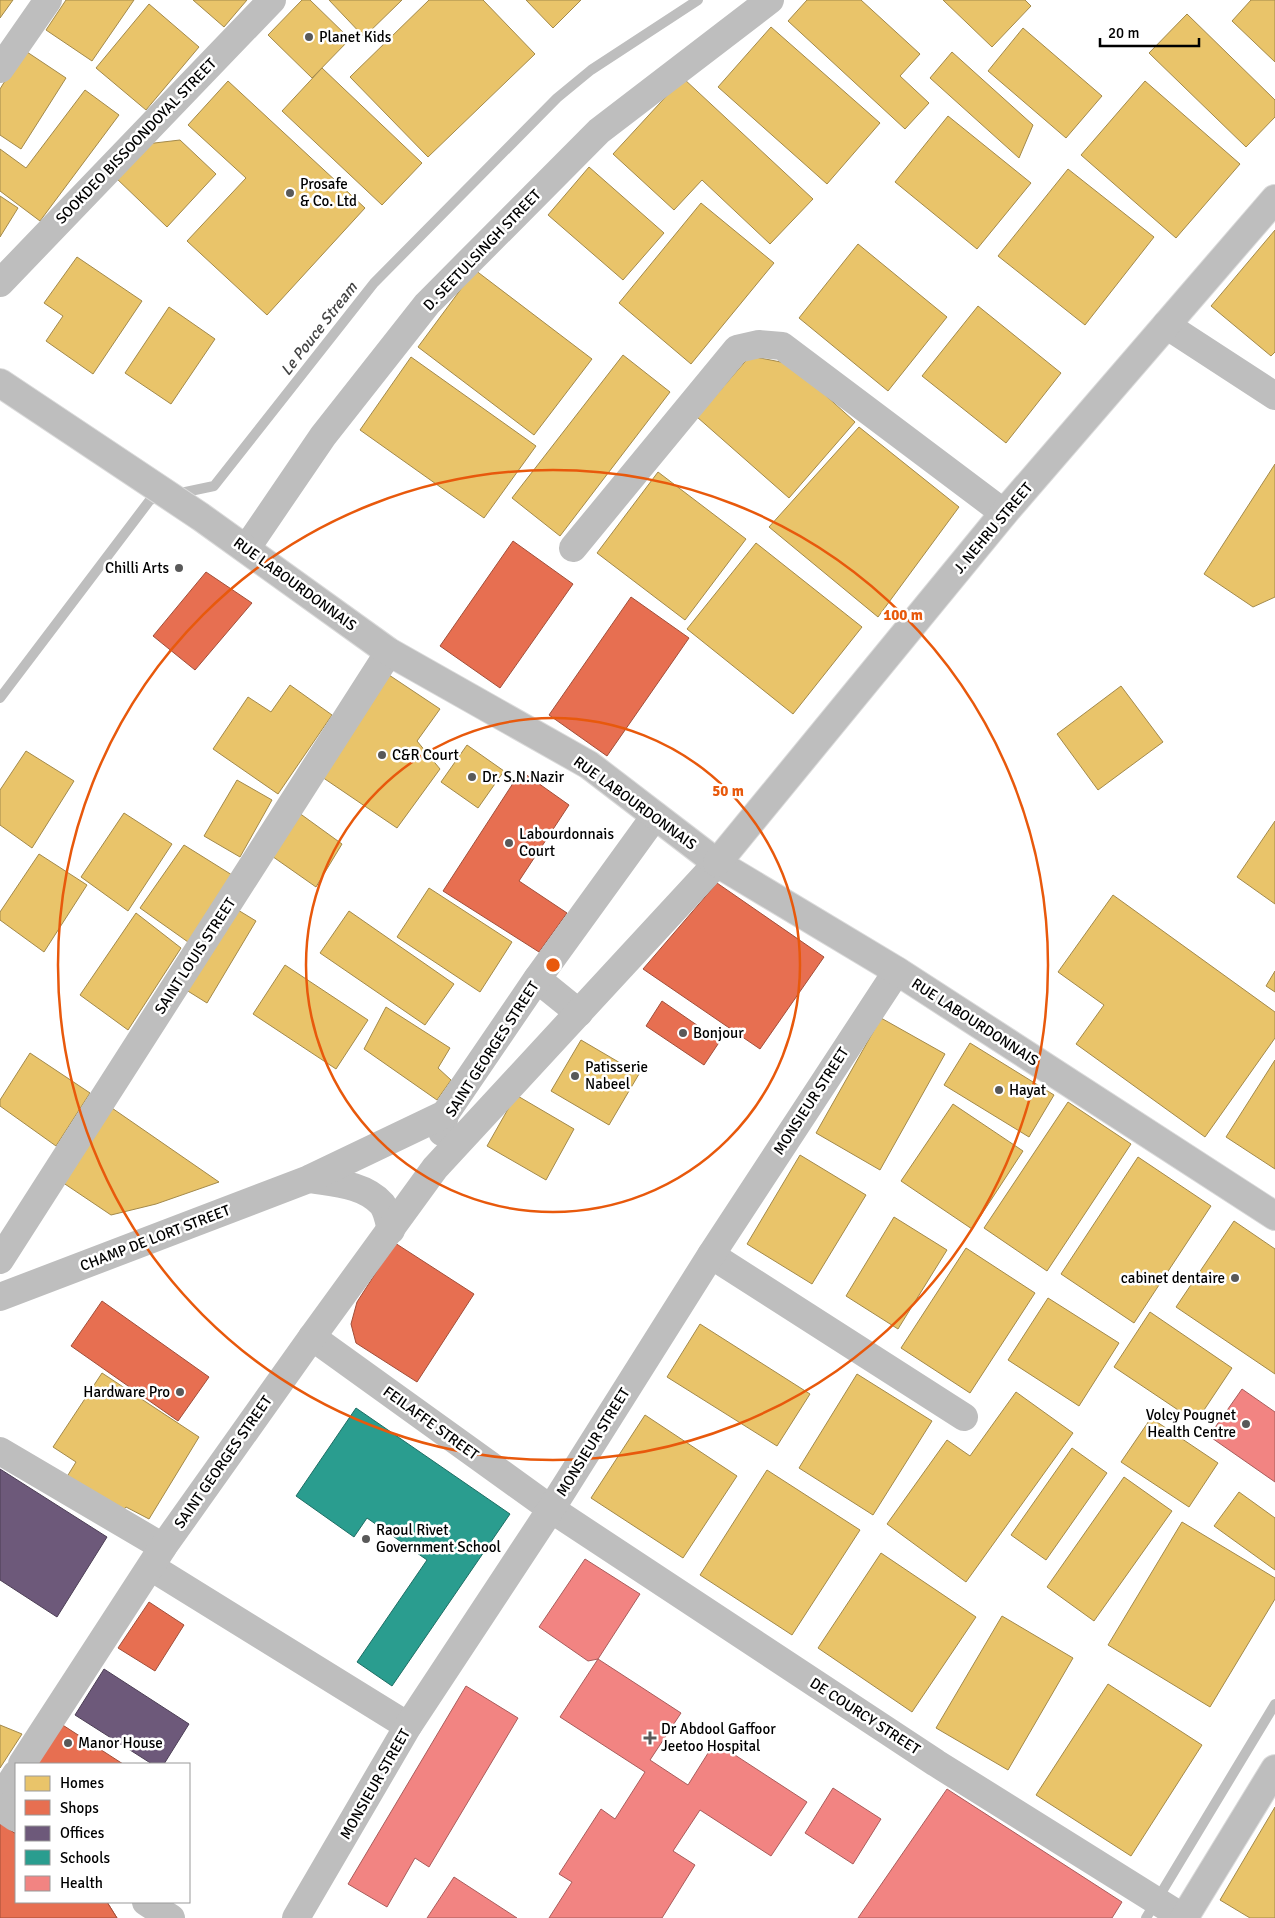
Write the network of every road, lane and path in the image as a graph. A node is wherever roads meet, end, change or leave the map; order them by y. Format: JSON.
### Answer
{"nodes":[{"id":1,"x":46,"y":0,"type":"edge"},
{"id":2,"x":272,"y":0,"type":"edge"},
{"id":3,"x":770,"y":0,"type":"edge"},
{"id":4,"x":0,"y":64,"type":"edge"},
{"id":5,"x":0,"y":69,"type":"edge"},
{"id":6,"x":1275,"y":199,"type":"edge"},
{"id":7,"x":0,"y":283,"type":"edge"},
{"id":8,"x":1166,"y":325,"type":"junction"},
{"id":9,"x":0,"y":383,"type":"edge"},
{"id":10,"x":1275,"y":396,"type":"edge"},
{"id":11,"x":1004,"y":513,"type":"junction"},
{"id":12,"x":573,"y":548,"type":"dead end"},
{"id":13,"x":246,"y":549,"type":"junction"},
{"id":14,"x":389,"y":652,"type":"junction"},
{"id":15,"x":655,"y":816,"type":"junction"},
{"id":16,"x":717,"y":863,"type":"junction"},
{"id":17,"x":896,"y":971,"type":"junction"},
{"id":18,"x":537,"y":979,"type":"junction"},
{"id":19,"x":579,"y":1013,"type":"junction"},
{"id":20,"x":445,"y":1114,"type":"junction"},
{"id":21,"x":435,"y":1168,"type":"junction"},
{"id":22,"x":309,"y":1179,"type":"junction"},
{"id":23,"x":1275,"y":1216,"type":"edge"},
{"id":24,"x":391,"y":1230,"type":"junction"},
{"id":25,"x":711,"y":1255,"type":"junction"},
{"id":26,"x":0,"y":1260,"type":"edge"},
{"id":27,"x":0,"y":1297,"type":"edge"},
{"id":28,"x":312,"y":1336,"type":"junction"},
{"id":29,"x":964,"y":1417,"type":"dead end"},
{"id":30,"x":0,"y":1451,"type":"edge"},
{"id":31,"x":551,"y":1509,"type":"junction"},
{"id":32,"x":157,"y":1557,"type":"junction"},
{"id":33,"x":408,"y":1726,"type":"junction"},
{"id":34,"x":23,"y":1763,"type":"edge"},
{"id":35,"x":1275,"y":1769,"type":"edge"},
{"id":36,"x":15,"y":1776,"type":"edge"},
{"id":37,"x":0,"y":1799,"type":"edge"},
{"id":38,"x":0,"y":1807,"type":"edge"},
{"id":39,"x":15,"y":1817,"type":"edge"},
{"id":40,"x":148,"y":1903,"type":"edge"},
{"id":41,"x":1180,"y":1915,"type":"edge"},
{"id":42,"x":171,"y":1918,"type":"edge"},
{"id":43,"x":296,"y":1918,"type":"edge"}],
"edges":[{"from":1,"to":4,"type":"street"},
{"from":1,"to":5,"type":"street"},
{"from":2,"to":7,"type":"street","name":"SOOKDEO BISSOONDOYAL STREET"},
{"from":3,"to":13,"type":"street","name":"D. SEETULSINGH STREET"},
{"from":6,"to":8,"type":"street","name":"J. NEHRU STREET"},
{"from":8,"to":10,"type":"street"},
{"from":8,"to":11,"type":"street","name":"J. NEHRU STREET"},
{"from":9,"to":13,"type":"street","name":"RUE LABOURDONNAIS"},
{"from":11,"to":12,"type":"street"},
{"from":11,"to":16,"type":"street","name":"J. NEHRU STREET"},
{"from":13,"to":14,"type":"street","name":"RUE LABOURDONNAIS"},
{"from":14,"to":15,"type":"street","name":"RUE LABOURDONNAIS"},
{"from":14,"to":26,"type":"street","name":"SAINT LOUIS STREET"},
{"from":15,"to":16,"type":"street","name":"RUE LABOURDONNAIS"},
{"from":15,"to":18,"type":"street","name":"SAINT GEORGES STREET"},
{"from":16,"to":17,"type":"street","name":"RUE LABOURDONNAIS"},
{"from":16,"to":19,"type":"street","name":"SAINT GEORGES STREET"},
{"from":17,"to":23,"type":"street","name":"RUE LABOURDONNAIS"},
{"from":17,"to":25,"type":"street","name":"MONSIEUR STREET"},
{"from":18,"to":19,"type":"street"},
{"from":18,"to":20,"type":"street","name":"SAINT GEORGES STREET"},
{"from":19,"to":21,"type":"street","name":"SAINT GEORGES STREET"},
{"from":20,"to":21,"type":"street","name":"SAINT GEORGES STREET"},
{"from":20,"to":22,"type":"street","name":"CHAMP DE LORT STREET"},
{"from":21,"to":24,"type":"street","name":"SAINT GEORGES STREET"},
{"from":22,"to":24,"type":"street"},
{"from":22,"to":27,"type":"street","name":"CHAMP DE LORT STREET"},
{"from":24,"to":28,"type":"street","name":"SAINT GEORGES STREET"},
{"from":25,"to":29,"type":"street"},
{"from":25,"to":31,"type":"street","name":"MONSIEUR STREET"},
{"from":28,"to":31,"type":"street","name":"FEILAFFE STREET"},
{"from":28,"to":32,"type":"street","name":"SAINT GEORGES STREET"},
{"from":30,"to":32,"type":"street"},
{"from":31,"to":33,"type":"street","name":"MONSIEUR STREET"},
{"from":31,"to":41,"type":"street","name":"DE COURCY STREET"},
{"from":32,"to":33,"type":"street"},
{"from":32,"to":34,"type":"street","name":"SAINT GEORGES STREET"},
{"from":33,"to":43,"type":"street","name":"MONSIEUR STREET"},
{"from":35,"to":41,"type":"street"},
{"from":36,"to":37,"type":"street"},
{"from":38,"to":39,"type":"street"},
{"from":40,"to":42,"type":"street"}]}
